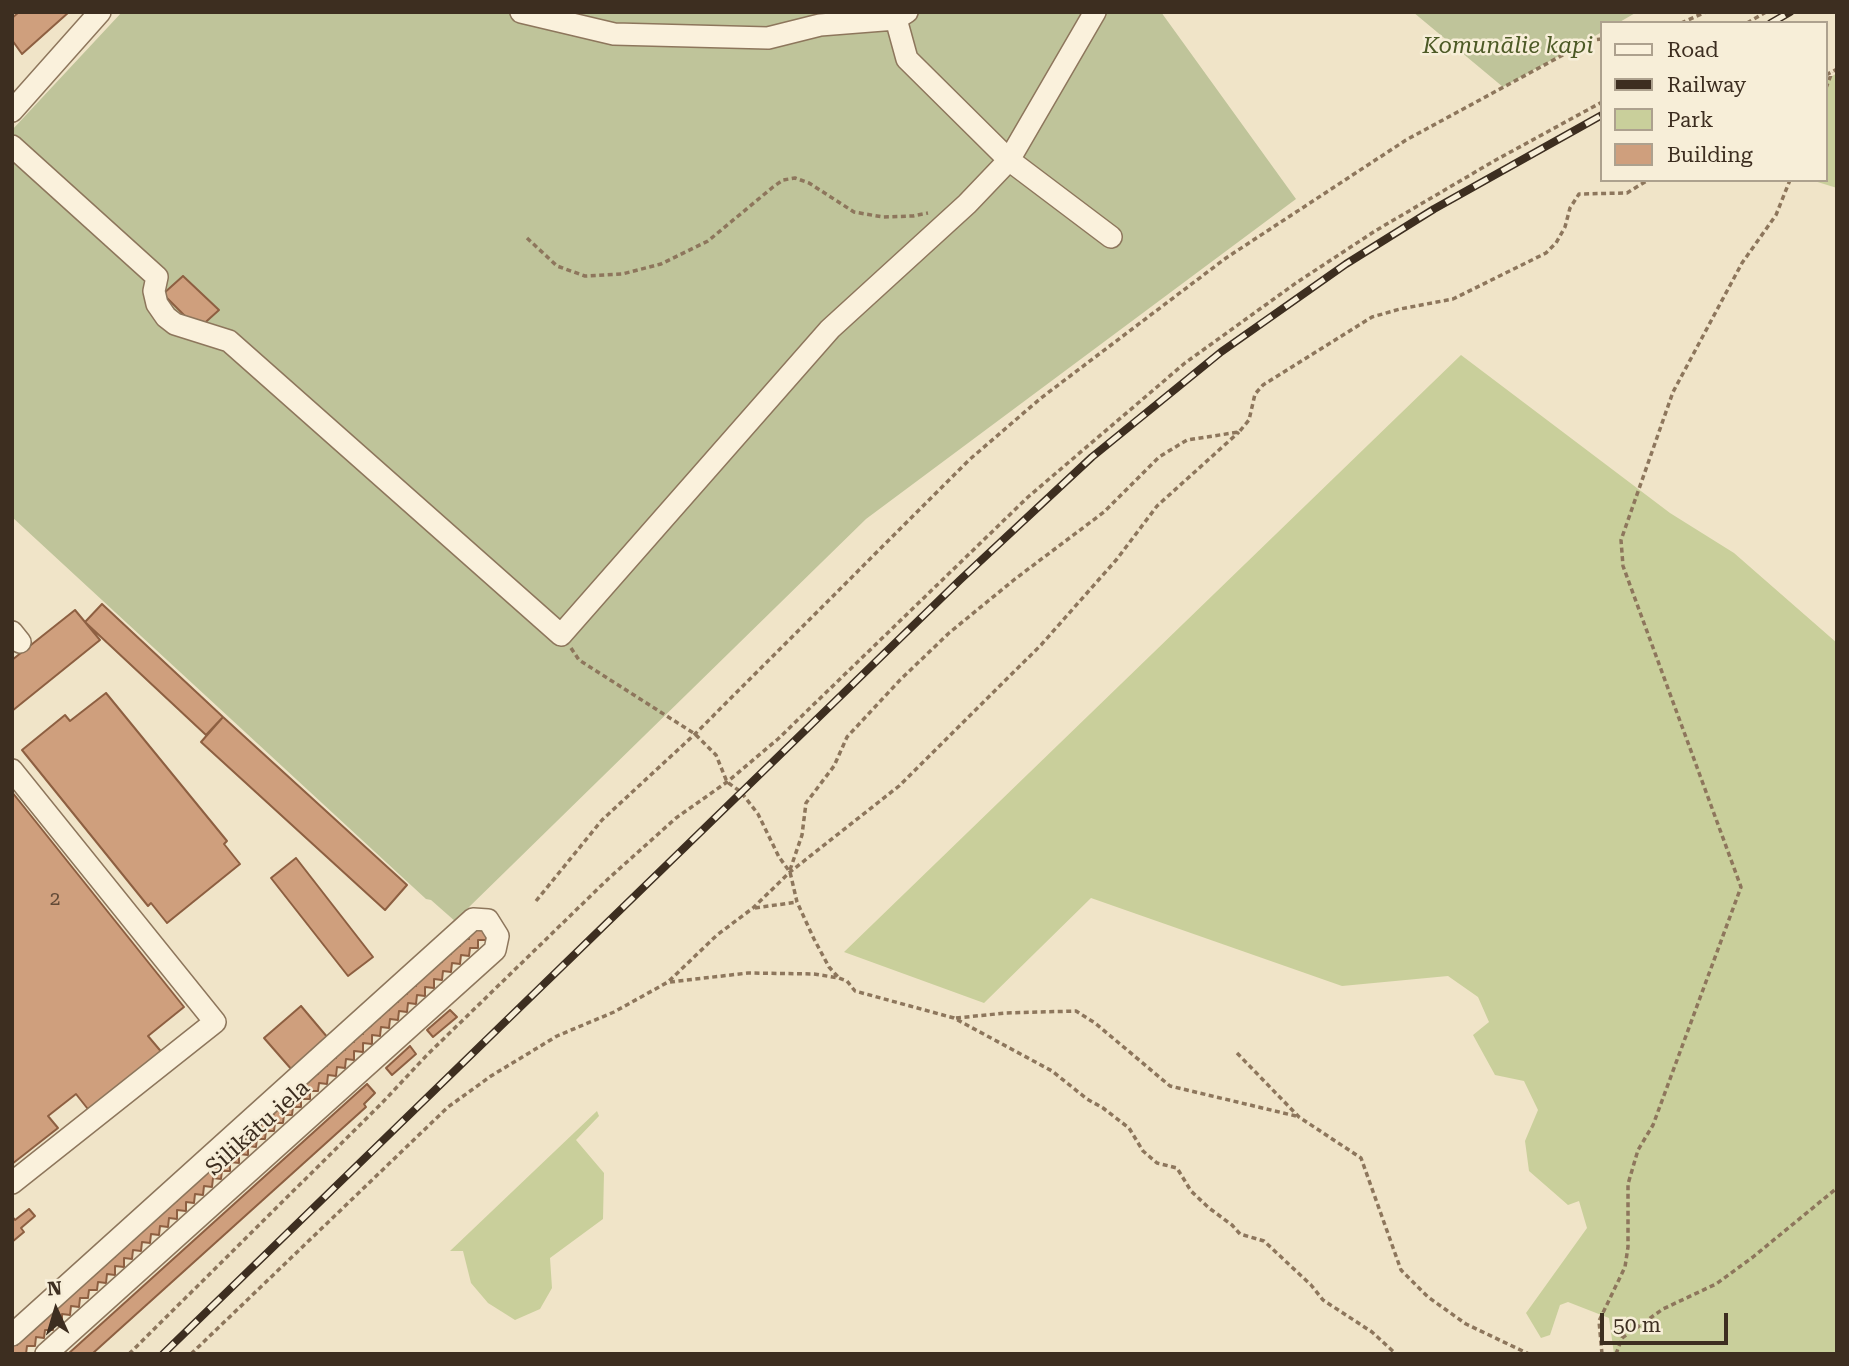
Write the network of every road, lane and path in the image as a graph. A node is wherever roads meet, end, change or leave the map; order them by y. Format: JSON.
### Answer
{"nodes":[{"id":1,"x":100,"y":12,"type":"edge"},
{"id":2,"x":522,"y":12,"type":"edge"},
{"id":3,"x":1096,"y":12,"type":"edge"},
{"id":4,"x":1706,"y":12,"type":"edge"},
{"id":5,"x":1766,"y":12,"type":"edge"},
{"id":6,"x":901,"y":16,"type":"edge"},
{"id":7,"x":1686,"y":21,"type":"edge"},
{"id":8,"x":1750,"y":21,"type":"edge"},
{"id":9,"x":1601,"y":39,"type":"edge"},
{"id":10,"x":1601,"y":103,"type":"edge"},
{"id":11,"x":12,"y":111,"type":"edge"},
{"id":12,"x":12,"y":146,"type":"edge"},
{"id":13,"x":1009,"y":160,"type":"junction"},
{"id":14,"x":1645,"y":182,"type":"edge"},
{"id":15,"x":1789,"y":182,"type":"edge"},
{"id":16,"x":967,"y":204,"type":"junction"},
{"id":17,"x":527,"y":237,"type":"dead end"},
{"id":18,"x":1111,"y":237,"type":"dead end"},
{"id":19,"x":1239,"y":432,"type":"junction"},
{"id":20,"x":561,"y":635,"type":"junction"},
{"id":21,"x":695,"y":734,"type":"junction"},
{"id":22,"x":12,"y":770,"type":"edge"},
{"id":23,"x":727,"y":782,"type":"junction"},
{"id":24,"x":790,"y":872,"type":"junction"},
{"id":25,"x":536,"y":901,"type":"dead end"},
{"id":26,"x":797,"y":902,"type":"junction"},
{"id":27,"x":752,"y":908,"type":"junction"},
{"id":28,"x":839,"y":978,"type":"junction"},
{"id":29,"x":668,"y":982,"type":"junction"},
{"id":30,"x":954,"y":1018,"type":"junction"},
{"id":31,"x":1237,"y":1053,"type":"dead end"},
{"id":32,"x":1299,"y":1116,"type":"junction"},
{"id":33,"x":12,"y":1183,"type":"edge"},
{"id":34,"x":1837,"y":1188,"type":"edge"},
{"id":35,"x":12,"y":1335,"type":"edge"},
{"id":36,"x":46,"y":1354,"type":"edge"},
{"id":37,"x":129,"y":1354,"type":"edge"},
{"id":38,"x":191,"y":1354,"type":"edge"},
{"id":39,"x":1395,"y":1354,"type":"edge"},
{"id":40,"x":1529,"y":1354,"type":"edge"},
{"id":41,"x":1602,"y":1354,"type":"edge"},
{"id":42,"x":1616,"y":1354,"type":"edge"}],
"edges":[{"from":1,"to":11,"type":"lane"},
{"from":2,"to":6,"type":"lane"},
{"from":3,"to":13,"type":"lane"},
{"from":4,"to":7,"type":"path"},
{"from":5,"to":8,"type":"path"},
{"from":6,"to":13,"type":"lane"},
{"from":9,"to":21,"type":"path"},
{"from":10,"to":23,"type":"path"},
{"from":12,"to":20,"type":"lane"},
{"from":13,"to":16,"type":"lane"},
{"from":13,"to":18,"type":"lane"},
{"from":14,"to":19,"type":"path"},
{"from":15,"to":41,"type":"path"},
{"from":16,"to":17,"type":"path"},
{"from":16,"to":20,"type":"lane"},
{"from":19,"to":24,"type":"path"},
{"from":19,"to":24,"type":"path"},
{"from":20,"to":21,"type":"path"},
{"from":21,"to":23,"type":"path"},
{"from":21,"to":25,"type":"path"},
{"from":22,"to":33,"type":"lane"},
{"from":23,"to":24,"type":"path"},
{"from":23,"to":37,"type":"path"},
{"from":24,"to":26,"type":"path"},
{"from":24,"to":27,"type":"path"},
{"from":26,"to":27,"type":"path"},
{"from":26,"to":28,"type":"path"},
{"from":27,"to":29,"type":"path"},
{"from":28,"to":29,"type":"path"},
{"from":28,"to":30,"type":"path"},
{"from":29,"to":38,"type":"path"},
{"from":30,"to":32,"type":"path"},
{"from":30,"to":39,"type":"path"},
{"from":31,"to":32,"type":"path"},
{"from":32,"to":40,"type":"path"},
{"from":34,"to":42,"type":"path"},
{"from":35,"to":36,"type":"lane","name":"Silikātu iela"}]}
